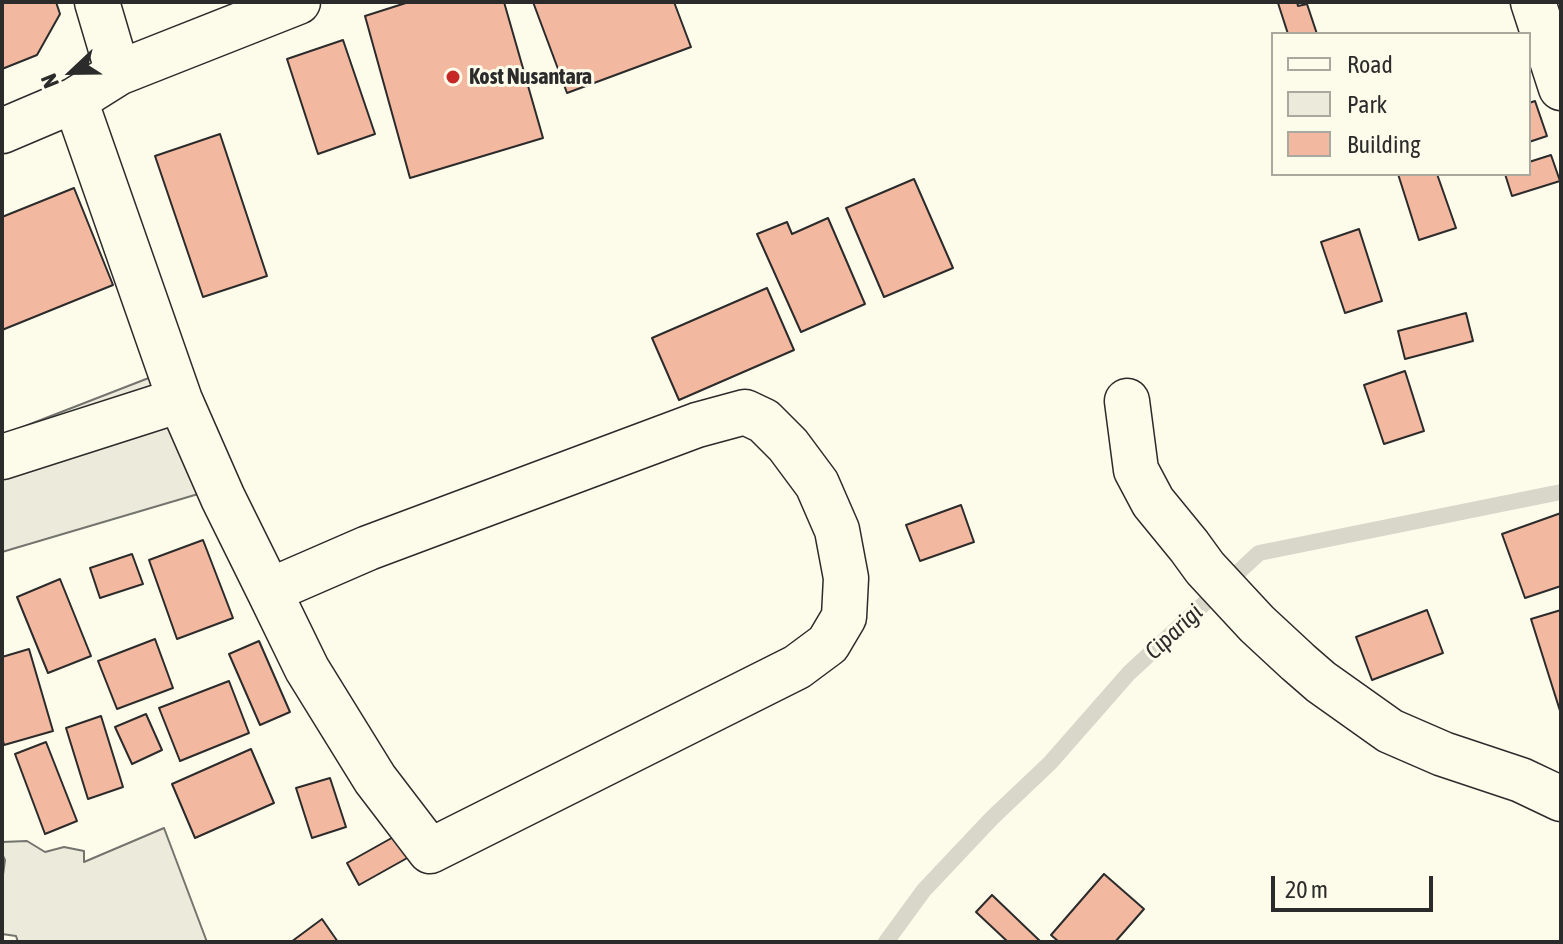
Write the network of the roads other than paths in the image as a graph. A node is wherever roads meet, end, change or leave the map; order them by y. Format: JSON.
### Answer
{"nodes":[{"id":1,"x":97,"y":2,"type":"edge"},
{"id":2,"x":298,"y":2,"type":"edge"},
{"id":3,"x":1533,"y":2,"type":"edge"},
{"id":4,"x":118,"y":73,"type":"junction"},
{"id":5,"x":1561,"y":88,"type":"edge"},
{"id":6,"x":75,"y":100,"type":"junction"},
{"id":7,"x":2,"y":131,"type":"edge"},
{"id":8,"x":180,"y":400,"type":"junction"},
{"id":9,"x":1127,"y":401,"type":"dead end"},
{"id":10,"x":2,"y":457,"type":"edge"},
{"id":11,"x":269,"y":591,"type":"junction"},
{"id":12,"x":1561,"y":799,"type":"edge"}],
"edges":[{"from":1,"to":4,"type":"street"},
{"from":2,"to":4,"type":"street"},
{"from":3,"to":5,"type":"street"},
{"from":4,"to":6,"type":"street"},
{"from":6,"to":7,"type":"street"},
{"from":6,"to":8,"type":"street"},
{"from":8,"to":10,"type":"street"},
{"from":8,"to":11,"type":"street"},
{"from":9,"to":12,"type":"street"},
{"from":11,"to":11,"type":"street"}]}
